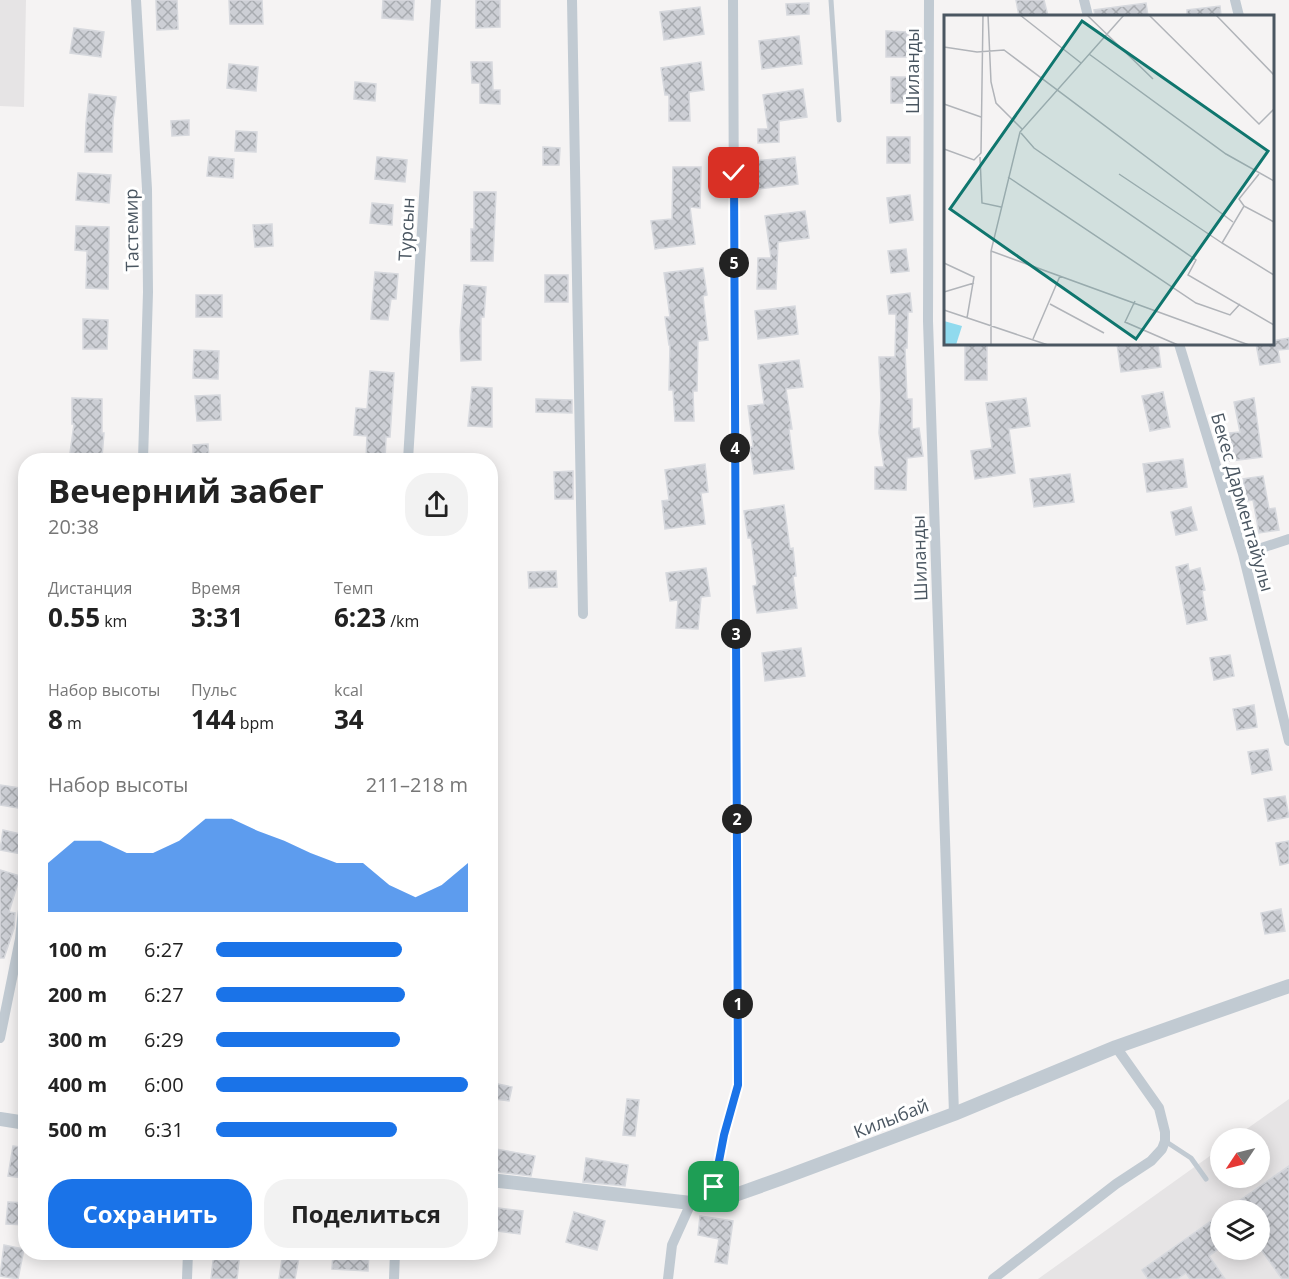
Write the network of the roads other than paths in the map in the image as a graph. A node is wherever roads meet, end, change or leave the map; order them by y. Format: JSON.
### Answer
{"nodes":[{"id":1,"x":136,"y":0,"type":"edge"},
{"id":2,"x":436,"y":0,"type":"edge"},
{"id":3,"x":572,"y":0,"type":"edge"},
{"id":4,"x":733,"y":0,"type":"edge"},
{"id":5,"x":831,"y":0,"type":"edge"},
{"id":6,"x":929,"y":0,"type":"edge"},
{"id":7,"x":1084,"y":0,"type":"edge"},
{"id":8,"x":1235,"y":0,"type":"edge"},
{"id":9,"x":1088,"y":15,"type":"edge"},
{"id":10,"x":1239,"y":15,"type":"edge"},
{"id":11,"x":839,"y":120,"type":"dead end"},
{"id":12,"x":1179,"y":345,"type":"edge"},
{"id":13,"x":143,"y":453,"type":"edge"},
{"id":14,"x":408,"y":453,"type":"edge"},
{"id":15,"x":1289,"y":539,"type":"edge"},
{"id":16,"x":1243,"y":554,"type":"junction"},
{"id":17,"x":583,"y":614,"type":"dead end"},
{"id":18,"x":1289,"y":741,"type":"edge"},
{"id":19,"x":18,"y":949,"type":"edge"},
{"id":20,"x":1289,"y":986,"type":"edge"},
{"id":21,"x":0,"y":1038,"type":"edge"},
{"id":22,"x":1116,"y":1047,"type":"junction"},
{"id":23,"x":954,"y":1114,"type":"junction"},
{"id":24,"x":0,"y":1119,"type":"edge"},
{"id":25,"x":18,"y":1122,"type":"edge"},
{"id":26,"x":1166,"y":1141,"type":"junction"},
{"id":27,"x":1206,"y":1179,"type":"dead end"},
{"id":28,"x":498,"y":1181,"type":"edge"},
{"id":29,"x":711,"y":1200,"type":"junction"},
{"id":30,"x":691,"y":1203,"type":"junction"},
{"id":31,"x":188,"y":1260,"type":"edge"},
{"id":32,"x":395,"y":1260,"type":"edge"},
{"id":33,"x":187,"y":1279,"type":"edge"},
{"id":34,"x":394,"y":1279,"type":"edge"},
{"id":35,"x":668,"y":1279,"type":"edge"},
{"id":36,"x":993,"y":1279,"type":"edge"}],
"edges":[{"from":1,"to":13,"type":"street","name":"Тастемир"},
{"from":2,"to":14,"type":"street","name":"Турсын"},
{"from":3,"to":17,"type":"street"},
{"from":4,"to":29,"type":"street"},
{"from":5,"to":11,"type":"lane"},
{"from":6,"to":23,"type":"street","name":"Шиланды"},
{"from":7,"to":9,"type":"street"},
{"from":8,"to":10,"type":"street"},
{"from":12,"to":16,"type":"street","name":"Бекес Дарментайулы"},
{"from":15,"to":16,"type":"street"},
{"from":16,"to":18,"type":"street","name":"Бекес Дарментайулы"},
{"from":19,"to":21,"type":"street"},
{"from":20,"to":22,"type":"street","name":"Килыбай"},
{"from":22,"to":23,"type":"street","name":"Килыбай"},
{"from":22,"to":26,"type":"street"},
{"from":23,"to":29,"type":"street","name":"Килыбай"},
{"from":24,"to":25,"type":"street"},
{"from":26,"to":27,"type":"lane"},
{"from":26,"to":36,"type":"street"},
{"from":28,"to":30,"type":"street","name":"Килыбай"},
{"from":29,"to":30,"type":"street","name":"Килыбай"},
{"from":30,"to":35,"type":"street"},
{"from":31,"to":33,"type":"street"},
{"from":32,"to":34,"type":"street"}]}
